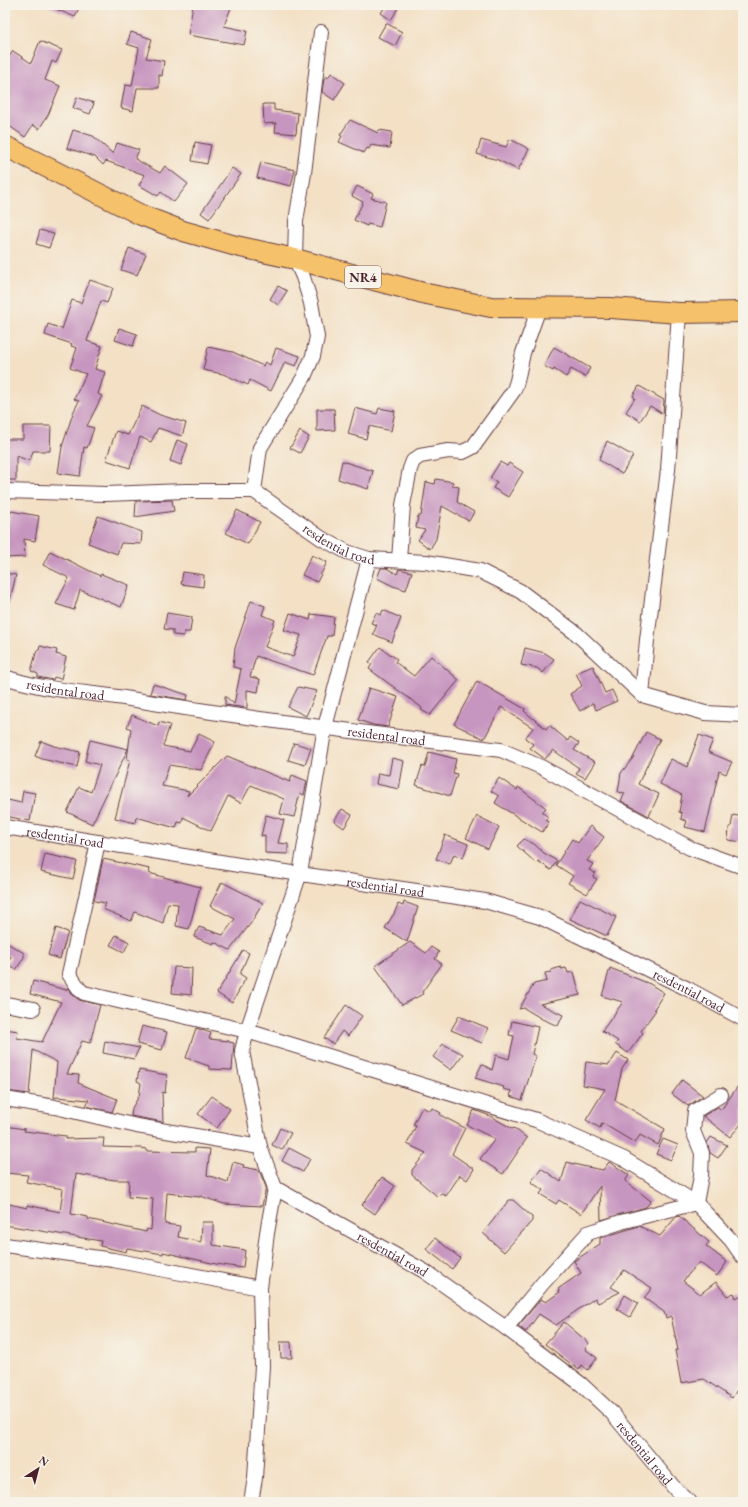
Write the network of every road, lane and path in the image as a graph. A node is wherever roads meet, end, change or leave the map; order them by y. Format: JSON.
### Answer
{"nodes":[{"id":1,"x":321,"y":32,"type":"dead end"},
{"id":2,"x":5,"y":146,"type":"edge"},
{"id":3,"x":295,"y":259,"type":"junction"},
{"id":4,"x":539,"y":308,"type":"junction"},
{"id":5,"x":743,"y":312,"type":"edge"},
{"id":6,"x":679,"y":313,"type":"junction"},
{"id":7,"x":5,"y":491,"type":"edge"},
{"id":8,"x":254,"y":491,"type":"junction"},
{"id":9,"x":369,"y":558,"type":"junction"},
{"id":10,"x":398,"y":560,"type":"junction"},
{"id":11,"x":5,"y":677,"type":"edge"},
{"id":12,"x":642,"y":695,"type":"junction"},
{"id":13,"x":743,"y":715,"type":"edge"},
{"id":14,"x":325,"y":727,"type":"junction"},
{"id":15,"x":5,"y":827,"type":"edge"},
{"id":16,"x":98,"y":842,"type":"junction"},
{"id":17,"x":743,"y":867,"type":"edge"},
{"id":18,"x":300,"y":873,"type":"junction"},
{"id":19,"x":5,"y":1004,"type":"edge"},
{"id":20,"x":33,"y":1009,"type":"dead end"},
{"id":21,"x":743,"y":1019,"type":"edge"},
{"id":22,"x":247,"y":1031,"type":"junction"},
{"id":23,"x":721,"y":1095,"type":"dead end"},
{"id":24,"x":5,"y":1099,"type":"edge"},
{"id":25,"x":260,"y":1147,"type":"junction"},
{"id":26,"x":275,"y":1188,"type":"junction"},
{"id":27,"x":696,"y":1203,"type":"junction"},
{"id":28,"x":5,"y":1245,"type":"edge"},
{"id":29,"x":743,"y":1257,"type":"edge"},
{"id":30,"x":260,"y":1288,"type":"junction"},
{"id":31,"x":506,"y":1328,"type":"junction"},
{"id":32,"x":251,"y":1502,"type":"edge"},
{"id":33,"x":690,"y":1502,"type":"edge"}],
"edges":[{"from":1,"to":3,"type":"street"},
{"from":2,"to":3,"type":"highway","number":"NR4"},
{"from":3,"to":4,"type":"highway","number":"NR4"},
{"from":3,"to":8,"type":"street"},
{"from":4,"to":6,"type":"highway","number":"NR4"},
{"from":4,"to":10,"type":"street"},
{"from":5,"to":6,"type":"highway","number":"NR4"},
{"from":6,"to":12,"type":"street"},
{"from":7,"to":8,"type":"street"},
{"from":8,"to":9,"type":"street","name":"resdential road"},
{"from":9,"to":10,"type":"street","name":"resdential road"},
{"from":9,"to":14,"type":"street"},
{"from":10,"to":12,"type":"street","name":"resdential road"},
{"from":11,"to":14,"type":"street","name":"residental road"},
{"from":12,"to":13,"type":"street"},
{"from":14,"to":17,"type":"street","name":"residental road"},
{"from":14,"to":18,"type":"street"},
{"from":15,"to":16,"type":"street","name":"resdential road"},
{"from":16,"to":18,"type":"street","name":"resdential road"},
{"from":16,"to":22,"type":"street"},
{"from":18,"to":21,"type":"street","name":"resdential road"},
{"from":18,"to":22,"type":"street"},
{"from":19,"to":20,"type":"street"},
{"from":22,"to":25,"type":"street"},
{"from":22,"to":27,"type":"street"},
{"from":23,"to":27,"type":"street"},
{"from":24,"to":25,"type":"street"},
{"from":25,"to":26,"type":"street"},
{"from":26,"to":30,"type":"street"},
{"from":26,"to":31,"type":"street","name":"resdential road"},
{"from":27,"to":29,"type":"street"},
{"from":27,"to":31,"type":"street"},
{"from":28,"to":30,"type":"street"},
{"from":30,"to":32,"type":"street"},
{"from":31,"to":33,"type":"street","name":"resdential road"}]}
